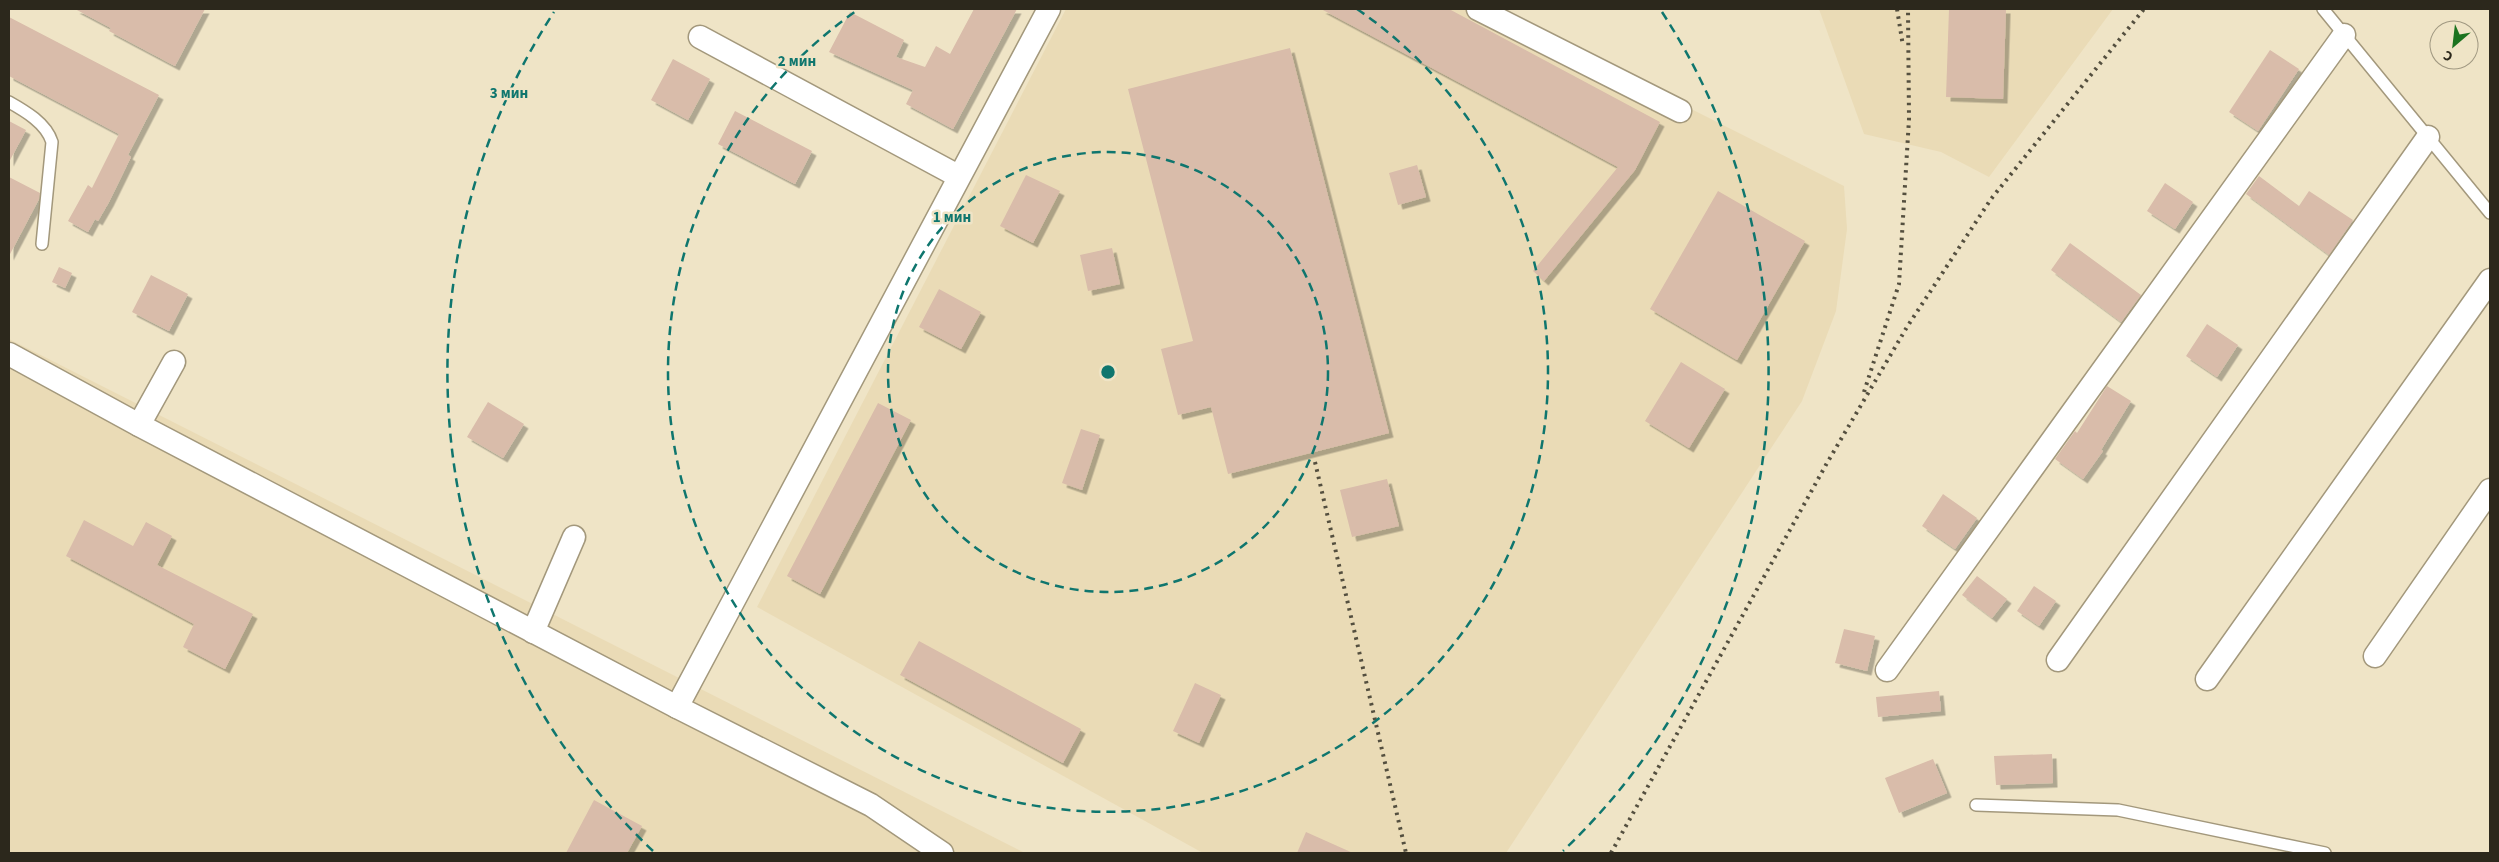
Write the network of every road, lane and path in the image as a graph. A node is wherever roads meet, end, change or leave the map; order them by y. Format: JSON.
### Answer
{"nodes":[{"id":1,"x":1050,"y":9,"type":"edge"},
{"id":2,"x":1478,"y":9,"type":"edge"},
{"id":3,"x":2323,"y":9,"type":"edge"},
{"id":4,"x":2344,"y":35,"type":"junction"},
{"id":5,"x":700,"y":37,"type":"dead end"},
{"id":6,"x":9,"y":102,"type":"edge"},
{"id":7,"x":1680,"y":111,"type":"dead end"},
{"id":8,"x":2428,"y":137,"type":"junction"},
{"id":9,"x":958,"y":176,"type":"junction"},
{"id":10,"x":2490,"y":213,"type":"edge"},
{"id":11,"x":42,"y":244,"type":"dead end"},
{"id":12,"x":2490,"y":280,"type":"edge"},
{"id":13,"x":9,"y":354,"type":"edge"},
{"id":14,"x":174,"y":362,"type":"dead end"},
{"id":15,"x":139,"y":425,"type":"junction"},
{"id":16,"x":2490,"y":490,"type":"edge"},
{"id":17,"x":574,"y":536,"type":"dead end"},
{"id":18,"x":533,"y":632,"type":"junction"},
{"id":19,"x":2375,"y":656,"type":"dead end"},
{"id":20,"x":2058,"y":660,"type":"dead end"},
{"id":21,"x":1888,"y":670,"type":"dead end"},
{"id":22,"x":2207,"y":679,"type":"dead end"},
{"id":23,"x":677,"y":707,"type":"junction"},
{"id":24,"x":1976,"y":805,"type":"dead end"},
{"id":25,"x":942,"y":853,"type":"edge"},
{"id":26,"x":2325,"y":853,"type":"edge"}],
"edges":[{"from":1,"to":9,"type":"street"},
{"from":2,"to":7,"type":"street"},
{"from":3,"to":4,"type":"lane"},
{"from":4,"to":8,"type":"lane"},
{"from":4,"to":21,"type":"street"},
{"from":5,"to":9,"type":"street"},
{"from":6,"to":11,"type":"lane"},
{"from":8,"to":10,"type":"lane"},
{"from":8,"to":20,"type":"street"},
{"from":9,"to":23,"type":"street"},
{"from":12,"to":22,"type":"street"},
{"from":13,"to":15,"type":"street"},
{"from":14,"to":15,"type":"street"},
{"from":15,"to":18,"type":"street"},
{"from":16,"to":19,"type":"street"},
{"from":17,"to":18,"type":"street"},
{"from":18,"to":23,"type":"street"},
{"from":23,"to":25,"type":"street"},
{"from":24,"to":26,"type":"lane"}]}
